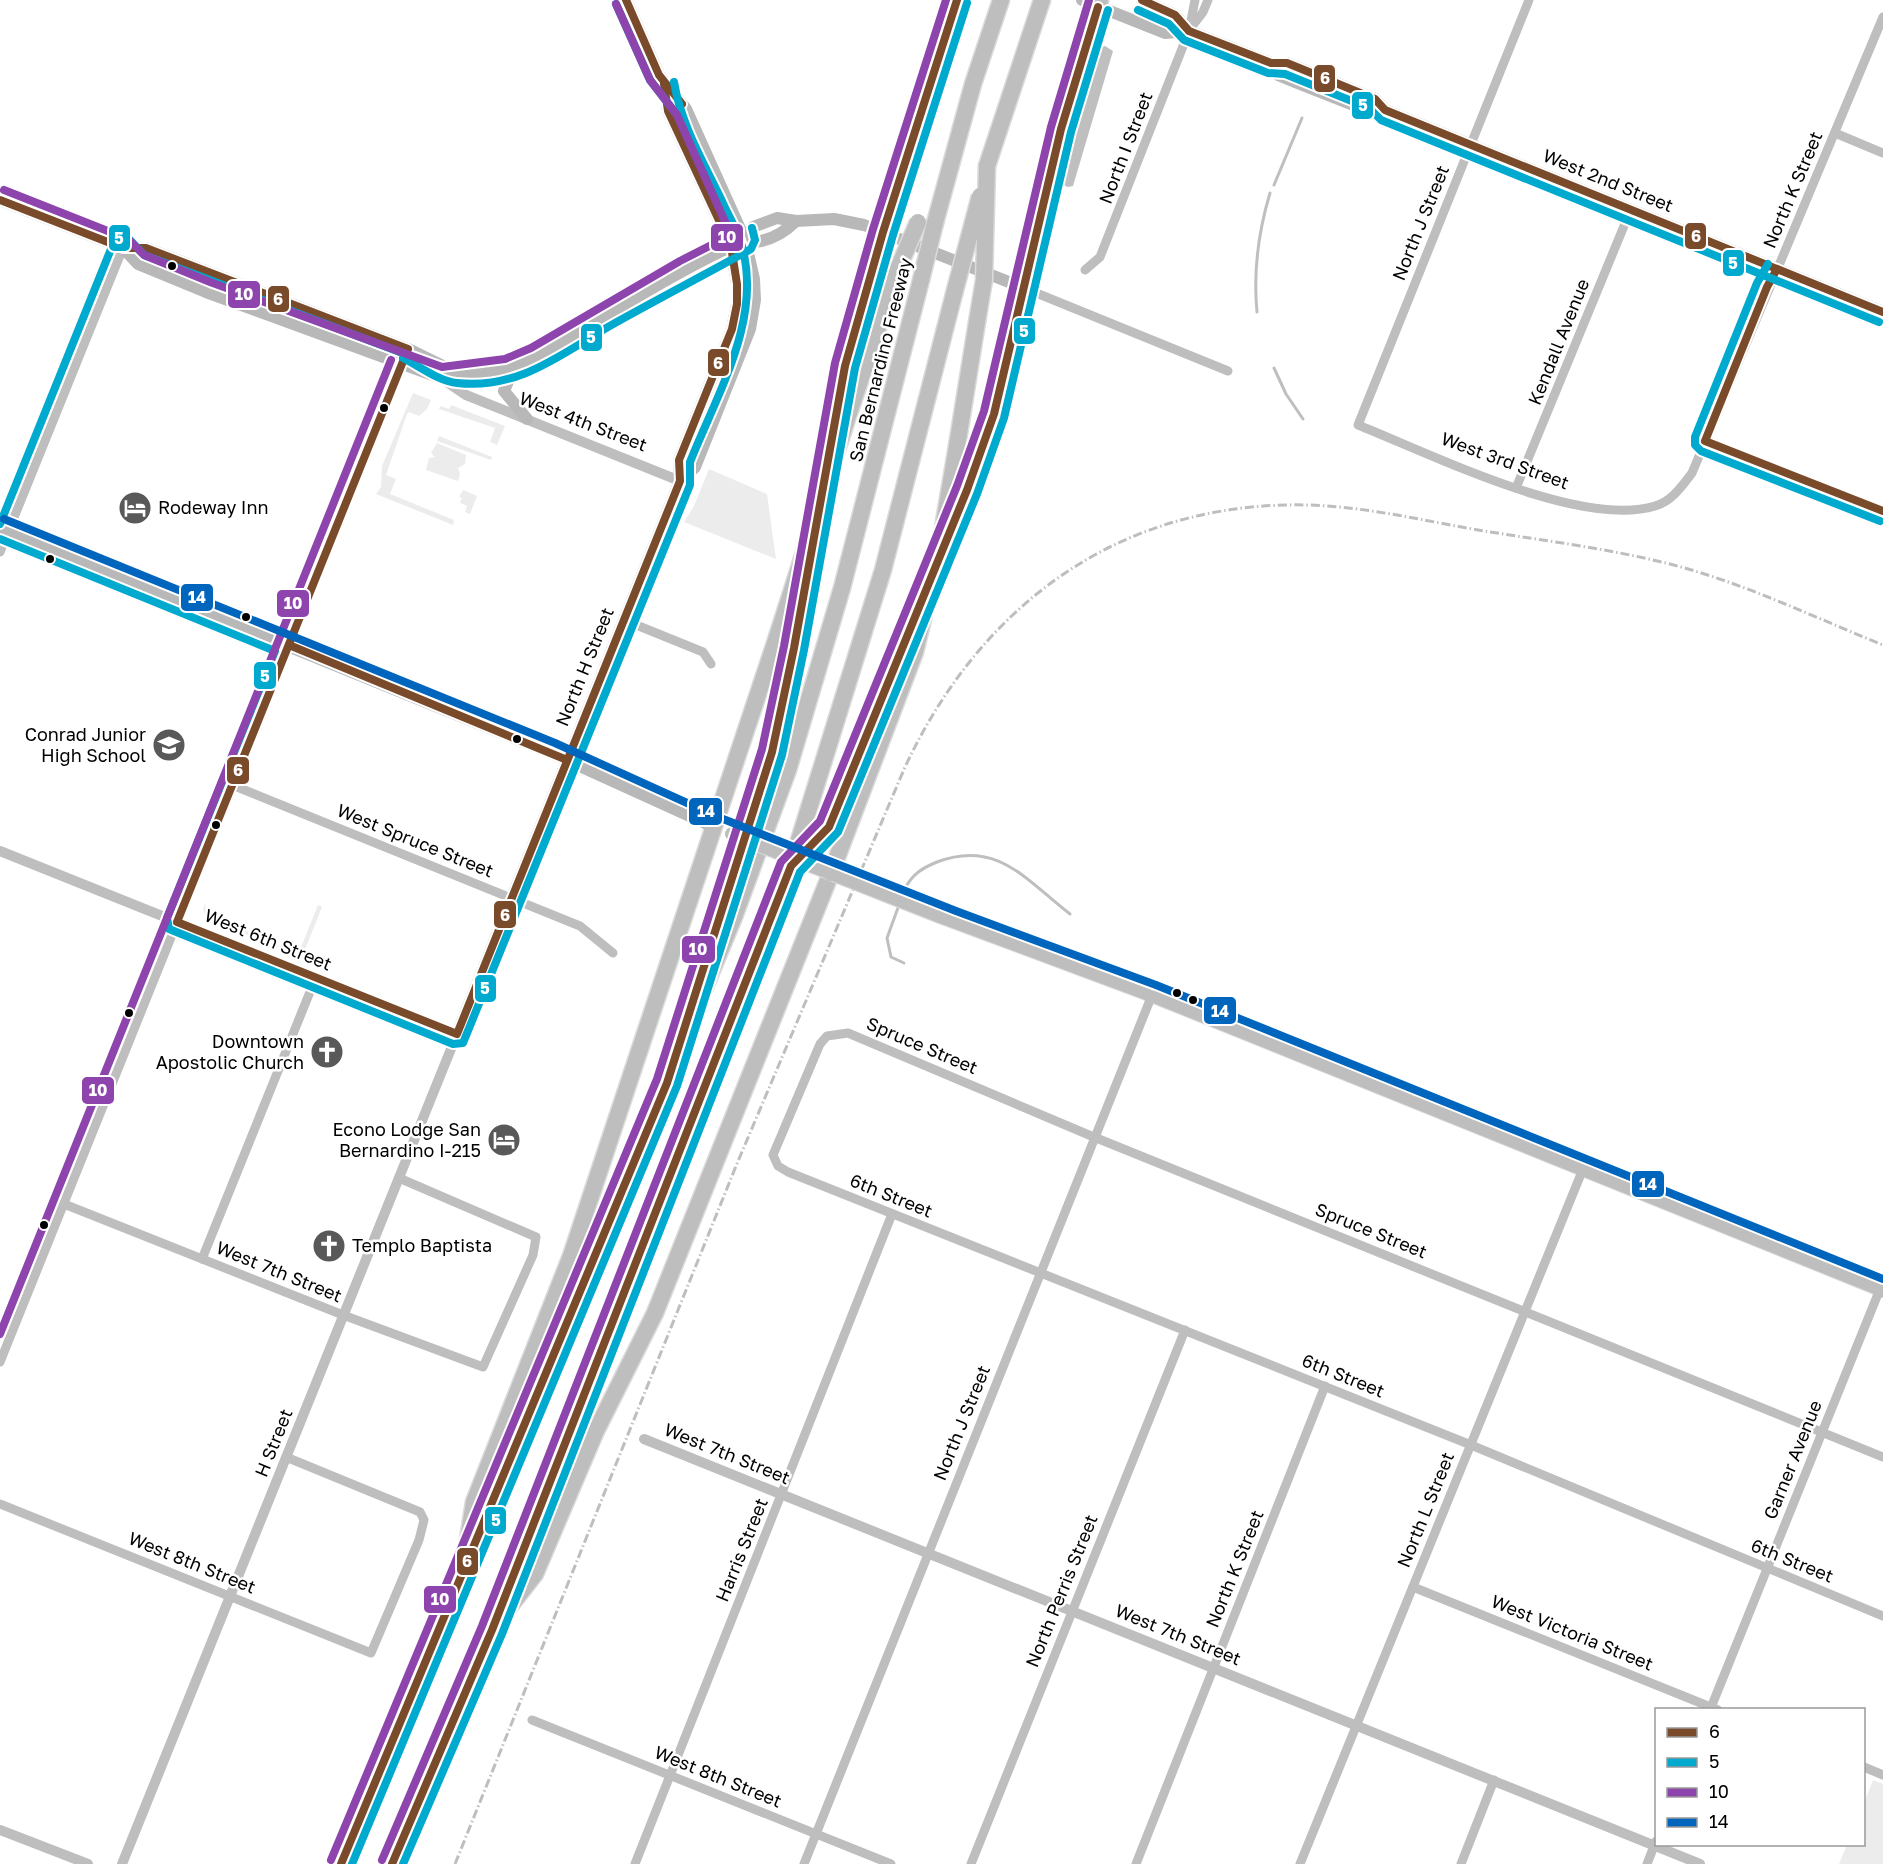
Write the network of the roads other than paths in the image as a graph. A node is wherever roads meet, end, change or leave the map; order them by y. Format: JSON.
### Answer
{"nodes":[{"id":1,"x":626,"y":0,"type":"edge"},
{"id":2,"x":957,"y":0,"type":"edge"},
{"id":3,"x":1001,"y":0,"type":"edge"},
{"id":4,"x":1082,"y":0,"type":"edge"},
{"id":5,"x":1142,"y":0,"type":"edge"},
{"id":6,"x":1195,"y":0,"type":"edge"},
{"id":7,"x":1208,"y":0,"type":"edge"},
{"id":8,"x":1529,"y":0,"type":"edge"},
{"id":9,"x":1041,"y":3,"type":"edge"},
{"id":10,"x":1099,"y":3,"type":"edge"},
{"id":11,"x":1883,"y":17,"type":"edge"},
{"id":12,"x":1189,"y":31,"type":"junction"},
{"id":13,"x":664,"y":84,"type":"junction"},
{"id":14,"x":1834,"y":133,"type":"junction"},
{"id":15,"x":1470,"y":145,"type":"junction"},
{"id":16,"x":1883,"y":153,"type":"edge"},
{"id":17,"x":987,"y":166,"type":"junction"},
{"id":18,"x":941,"y":199,"type":"junction"},
{"id":19,"x":0,"y":200,"type":"edge"},
{"id":20,"x":1631,"y":209,"type":"junction"},
{"id":21,"x":883,"y":232,"type":"junction"},
{"id":22,"x":745,"y":240,"type":"junction"},
{"id":23,"x":731,"y":246,"type":"junction"},
{"id":24,"x":123,"y":248,"type":"junction"},
{"id":25,"x":1777,"y":269,"type":"junction"},
{"id":26,"x":1085,"y":270,"type":"dead end"},
{"id":27,"x":1024,"y":288,"type":"junction"},
{"id":28,"x":1883,"y":312,"type":"edge"},
{"id":29,"x":408,"y":349,"type":"junction"},
{"id":30,"x":401,"y":364,"type":"junction"},
{"id":31,"x":514,"y":367,"type":"junction"},
{"id":32,"x":1228,"y":372,"type":"dead end"},
{"id":33,"x":458,"y":373,"type":"junction"},
{"id":34,"x":441,"y":378,"type":"junction"},
{"id":35,"x":527,"y":419,"type":"junction"},
{"id":36,"x":1358,"y":425,"type":"joint"},
{"id":37,"x":1706,"y":441,"type":"junction"},
{"id":38,"x":680,"y":480,"type":"junction"},
{"id":39,"x":1516,"y":488,"type":"junction"},
{"id":40,"x":1883,"y":510,"type":"edge"},
{"id":41,"x":4,"y":530,"type":"edge"},
{"id":42,"x":0,"y":552,"type":"edge"},
{"id":43,"x":624,"y":620,"type":"junction"},
{"id":44,"x":289,"y":645,"type":"junction"},
{"id":45,"x":711,"y":664,"type":"dead end"},
{"id":46,"x":567,"y":760,"type":"junction"},
{"id":47,"x":232,"y":785,"type":"junction"},
{"id":48,"x":722,"y":830,"type":"junction"},
{"id":49,"x":0,"y":851,"type":"edge"},
{"id":50,"x":791,"y":866,"type":"junction"},
{"id":51,"x":831,"y":873,"type":"junction"},
{"id":52,"x":512,"y":898,"type":"junction"},
{"id":53,"x":177,"y":922,"type":"junction"},
{"id":54,"x":613,"y":953,"type":"dead end"},
{"id":55,"x":316,"y":977,"type":"junction"},
{"id":56,"x":1152,"y":995,"type":"junction"},
{"id":57,"x":457,"y":1034,"type":"junction"},
{"id":58,"x":667,"y":1083,"type":"junction"},
{"id":59,"x":1095,"y":1137,"type":"junction"},
{"id":60,"x":1583,"y":1169,"type":"junction"},
{"id":61,"x":788,"y":1172,"type":"joint"},
{"id":62,"x":399,"y":1178,"type":"junction"},
{"id":63,"x":64,"y":1204,"type":"junction"},
{"id":64,"x":892,"y":1214,"type":"junction"},
{"id":65,"x":202,"y":1259,"type":"junction"},
{"id":66,"x":1041,"y":1273,"type":"junction"},
{"id":67,"x":1881,"y":1290,"type":"edge"},
{"id":68,"x":1526,"y":1311,"type":"junction"},
{"id":69,"x":343,"y":1315,"type":"junction"},
{"id":70,"x":1185,"y":1330,"type":"junction"},
{"id":71,"x":0,"y":1362,"type":"edge"},
{"id":72,"x":1325,"y":1386,"type":"junction"},
{"id":73,"x":1822,"y":1432,"type":"junction"},
{"id":74,"x":644,"y":1438,"type":"dead end"},
{"id":75,"x":1471,"y":1445,"type":"junction"},
{"id":76,"x":286,"y":1457,"type":"junction"},
{"id":77,"x":1883,"y":1457,"type":"edge"},
{"id":78,"x":782,"y":1494,"type":"junction"},
{"id":79,"x":0,"y":1504,"type":"edge"},
{"id":80,"x":927,"y":1552,"type":"junction"},
{"id":81,"x":1767,"y":1569,"type":"junction"},
{"id":82,"x":463,"y":1570,"type":"junction"},
{"id":83,"x":1413,"y":1587,"type":"junction"},
{"id":84,"x":230,"y":1596,"type":"junction"},
{"id":85,"x":1071,"y":1610,"type":"junction"},
{"id":86,"x":1883,"y":1616,"type":"edge"},
{"id":87,"x":492,"y":1630,"type":"junction"},
{"id":88,"x":1214,"y":1668,"type":"junction"},
{"id":89,"x":1711,"y":1708,"type":"edge"},
{"id":90,"x":1713,"y":1708,"type":"edge"},
{"id":91,"x":532,"y":1720,"type":"dead end"},
{"id":92,"x":1356,"y":1725,"type":"junction"},
{"id":93,"x":1865,"y":1768,"type":"edge"},
{"id":94,"x":670,"y":1775,"type":"junction"},
{"id":95,"x":1883,"y":1775,"type":"edge"},
{"id":96,"x":1494,"y":1780,"type":"junction"},
{"id":97,"x":0,"y":1830,"type":"edge"},
{"id":98,"x":816,"y":1834,"type":"junction"},
{"id":99,"x":1655,"y":1843,"type":"edge"},
{"id":100,"x":1655,"y":1845,"type":"edge"},
{"id":101,"x":1662,"y":1846,"type":"edge"},
{"id":102,"x":88,"y":1864,"type":"edge"},
{"id":103,"x":122,"y":1864,"type":"edge"},
{"id":104,"x":342,"y":1864,"type":"edge"},
{"id":105,"x":392,"y":1864,"type":"edge"},
{"id":106,"x":635,"y":1864,"type":"edge"},
{"id":107,"x":804,"y":1864,"type":"edge"},
{"id":108,"x":891,"y":1864,"type":"edge"},
{"id":109,"x":971,"y":1864,"type":"edge"},
{"id":110,"x":1136,"y":1864,"type":"edge"},
{"id":111,"x":1300,"y":1864,"type":"edge"},
{"id":112,"x":1461,"y":1864,"type":"edge"},
{"id":113,"x":1647,"y":1864,"type":"edge"},
{"id":114,"x":1700,"y":1864,"type":"edge"}],
"edges":[{"from":1,"to":13,"type":"main road"},
{"from":2,"to":21,"type":"highway"},
{"from":3,"to":18,"type":"highway","name":"San Bernardino Freeway"},
{"from":4,"to":10,"type":"main road","name":"West 2nd Street"},
{"from":5,"to":12,"type":"main road","name":"West 2nd Street"},
{"from":6,"to":12,"type":"street","name":"North I Street"},
{"from":7,"to":12,"type":"street","name":"North I Street"},
{"from":8,"to":15,"type":"street","name":"North J Street"},
{"from":9,"to":17,"type":"highway"},
{"from":10,"to":12,"type":"main road","name":"West 2nd Street"},
{"from":10,"to":27,"type":"highway"},
{"from":11,"to":14,"type":"street","name":"North K Street"},
{"from":12,"to":15,"type":"main road","name":"West 2nd Street"},
{"from":12,"to":26,"type":"street","name":"North I Street"},
{"from":13,"to":22,"type":"main road","name":"North H Street"},
{"from":13,"to":23,"type":"main road","name":"North H Street"},
{"from":14,"to":16,"type":"street"},
{"from":14,"to":25,"type":"street","name":"North K Street"},
{"from":15,"to":20,"type":"main road","name":"West 2nd Street"},
{"from":15,"to":36,"type":"street","name":"North J Street"},
{"from":17,"to":50,"type":"highway","bridge":true},
{"from":17,"to":51,"type":"highway","bridge":true},
{"from":18,"to":48,"type":"highway","bridge":true},
{"from":18,"to":58,"type":"highway","name":"San Bernardino Freeway","bridge":true},
{"from":19,"to":24,"type":"main road"},
{"from":20,"to":25,"type":"main road","name":"West 2nd Street"},
{"from":20,"to":39,"type":"street","name":"Kendall Avenue"},
{"from":21,"to":22,"type":"main road"},
{"from":21,"to":27,"type":"main road"},
{"from":21,"to":58,"type":"highway"},
{"from":22,"to":23,"type":"main road"},
{"from":22,"to":38,"type":"main road","name":"North H Street"},
{"from":23,"to":31,"type":"main road"},
{"from":23,"to":38,"type":"main road","name":"North H Street"},
{"from":24,"to":29,"type":"main road"},
{"from":24,"to":30,"type":"main road"},
{"from":24,"to":41,"type":"street"},
{"from":25,"to":28,"type":"main road","name":"West 2nd Street"},
{"from":25,"to":37,"type":"street","name":"North K Street"},
{"from":27,"to":32,"type":"street"},
{"from":27,"to":50,"type":"highway"},
{"from":29,"to":30,"type":"street"},
{"from":29,"to":33,"type":"main road"},
{"from":30,"to":34,"type":"main road"},
{"from":30,"to":44,"type":"street"},
{"from":31,"to":33,"type":"main road"},
{"from":31,"to":35,"type":"main road"},
{"from":33,"to":34,"type":"main road"},
{"from":34,"to":35,"type":"street","name":"West 4th Street"},
{"from":35,"to":38,"type":"street","name":"West 4th Street"},
{"from":36,"to":39,"type":"street","name":"West 3rd Street"},
{"from":37,"to":39,"type":"street","name":"West 3rd Street"},
{"from":37,"to":40,"type":"street"},
{"from":38,"to":43,"type":"main road","name":"North H Street"},
{"from":41,"to":42,"type":"street"},
{"from":41,"to":44,"type":"main road"},
{"from":43,"to":45,"type":"street"},
{"from":43,"to":46,"type":"main road","name":"North H Street"},
{"from":44,"to":46,"type":"main road"},
{"from":44,"to":47,"type":"street"},
{"from":46,"to":48,"type":"main road"},
{"from":46,"to":52,"type":"main road","name":"North H Street"},
{"from":47,"to":52,"type":"street","name":"West Spruce Street"},
{"from":47,"to":53,"type":"street"},
{"from":48,"to":51,"type":"main road","bridge":true},
{"from":48,"to":82,"type":"highway"},
{"from":49,"to":53,"type":"street","name":"West 6th Street"},
{"from":50,"to":87,"type":"highway"},
{"from":51,"to":56,"type":"main road","bridge":true},
{"from":51,"to":87,"type":"highway"},
{"from":52,"to":54,"type":"street","name":"West Spruce Street"},
{"from":52,"to":57,"type":"main road","name":"North H Street"},
{"from":53,"to":55,"type":"street","name":"West 6th Street"},
{"from":53,"to":63,"type":"street"},
{"from":55,"to":57,"type":"street","name":"West 6th Street"},
{"from":55,"to":65,"type":"street"},
{"from":56,"to":59,"type":"street","name":"North J Street"},
{"from":56,"to":60,"type":"main road"},
{"from":57,"to":62,"type":"street","name":"H Street"},
{"from":58,"to":82,"type":"highway","name":"San Bernardino Freeway"},
{"from":59,"to":61,"type":"street","name":"Spruce Street"},
{"from":59,"to":66,"type":"street","name":"North J Street"},
{"from":59,"to":68,"type":"street","name":"Spruce Street"},
{"from":60,"to":67,"type":"main road"},
{"from":60,"to":68,"type":"street","name":"North L Street"},
{"from":61,"to":64,"type":"street","name":"6th Street"},
{"from":62,"to":69,"type":"street","name":"H Street"},
{"from":62,"to":69,"type":"street","name":"West 7th Street"},
{"from":63,"to":65,"type":"street","name":"West 7th Street"},
{"from":63,"to":71,"type":"street"},
{"from":64,"to":66,"type":"street","name":"6th Street"},
{"from":64,"to":78,"type":"street","name":"Harris Street"},
{"from":65,"to":69,"type":"street","name":"West 7th Street"},
{"from":66,"to":70,"type":"street","name":"6th Street"},
{"from":66,"to":80,"type":"street","name":"North J Street"},
{"from":67,"to":73,"type":"street","name":"Garner Avenue"},
{"from":68,"to":73,"type":"street","name":"Spruce Street"},
{"from":68,"to":75,"type":"street","name":"North L Street"},
{"from":69,"to":76,"type":"street","name":"H Street"},
{"from":70,"to":72,"type":"street","name":"6th Street"},
{"from":70,"to":85,"type":"street","name":"North Perris Street"},
{"from":72,"to":75,"type":"street","name":"6th Street"},
{"from":72,"to":88,"type":"street","name":"North K Street"},
{"from":73,"to":77,"type":"street","name":"Spruce Street"},
{"from":73,"to":81,"type":"street","name":"Garner Avenue"},
{"from":74,"to":78,"type":"street","name":"West 7th Street"},
{"from":75,"to":81,"type":"street","name":"6th Street"},
{"from":75,"to":83,"type":"street","name":"North L Street"},
{"from":76,"to":84,"type":"street","name":"H Street"},
{"from":76,"to":84,"type":"street","name":"West 8th Street"},
{"from":78,"to":80,"type":"street","name":"West 7th Street"},
{"from":78,"to":94,"type":"street","name":"Harris Street"},
{"from":79,"to":84,"type":"street","name":"West 8th Street"},
{"from":80,"to":85,"type":"street","name":"West 7th Street"},
{"from":80,"to":98,"type":"street","name":"North J Street"},
{"from":81,"to":86,"type":"street","name":"6th Street"},
{"from":81,"to":90,"type":"street","name":"Garner Avenue"},
{"from":82,"to":104,"type":"highway","name":"San Bernardino Freeway"},
{"from":83,"to":89,"type":"street","name":"West Victoria Street"},
{"from":83,"to":92,"type":"street","name":"North L Street"},
{"from":84,"to":103,"type":"street","name":"H Street"},
{"from":85,"to":88,"type":"street","name":"West 7th Street"},
{"from":85,"to":109,"type":"street","name":"North Perris Street"},
{"from":87,"to":105,"type":"highway"},
{"from":88,"to":92,"type":"street","name":"West 7th Street"},
{"from":88,"to":110,"type":"street","name":"North K Street"},
{"from":91,"to":94,"type":"street","name":"West 8th Street"},
{"from":92,"to":96,"type":"street","name":"West 7th Street"},
{"from":92,"to":111,"type":"street","name":"North L Street"},
{"from":93,"to":95,"type":"street"},
{"from":94,"to":98,"type":"street","name":"West 8th Street"},
{"from":94,"to":106,"type":"street","name":"Harris Street"},
{"from":96,"to":99,"type":"street","name":"West 7th Street"},
{"from":96,"to":112,"type":"street"},
{"from":97,"to":102,"type":"street"},
{"from":98,"to":107,"type":"street","name":"North J Street"},
{"from":98,"to":108,"type":"street","name":"West 8th Street"},
{"from":100,"to":113,"type":"street"},
{"from":101,"to":114,"type":"street","name":"West 7th Street"}]}
